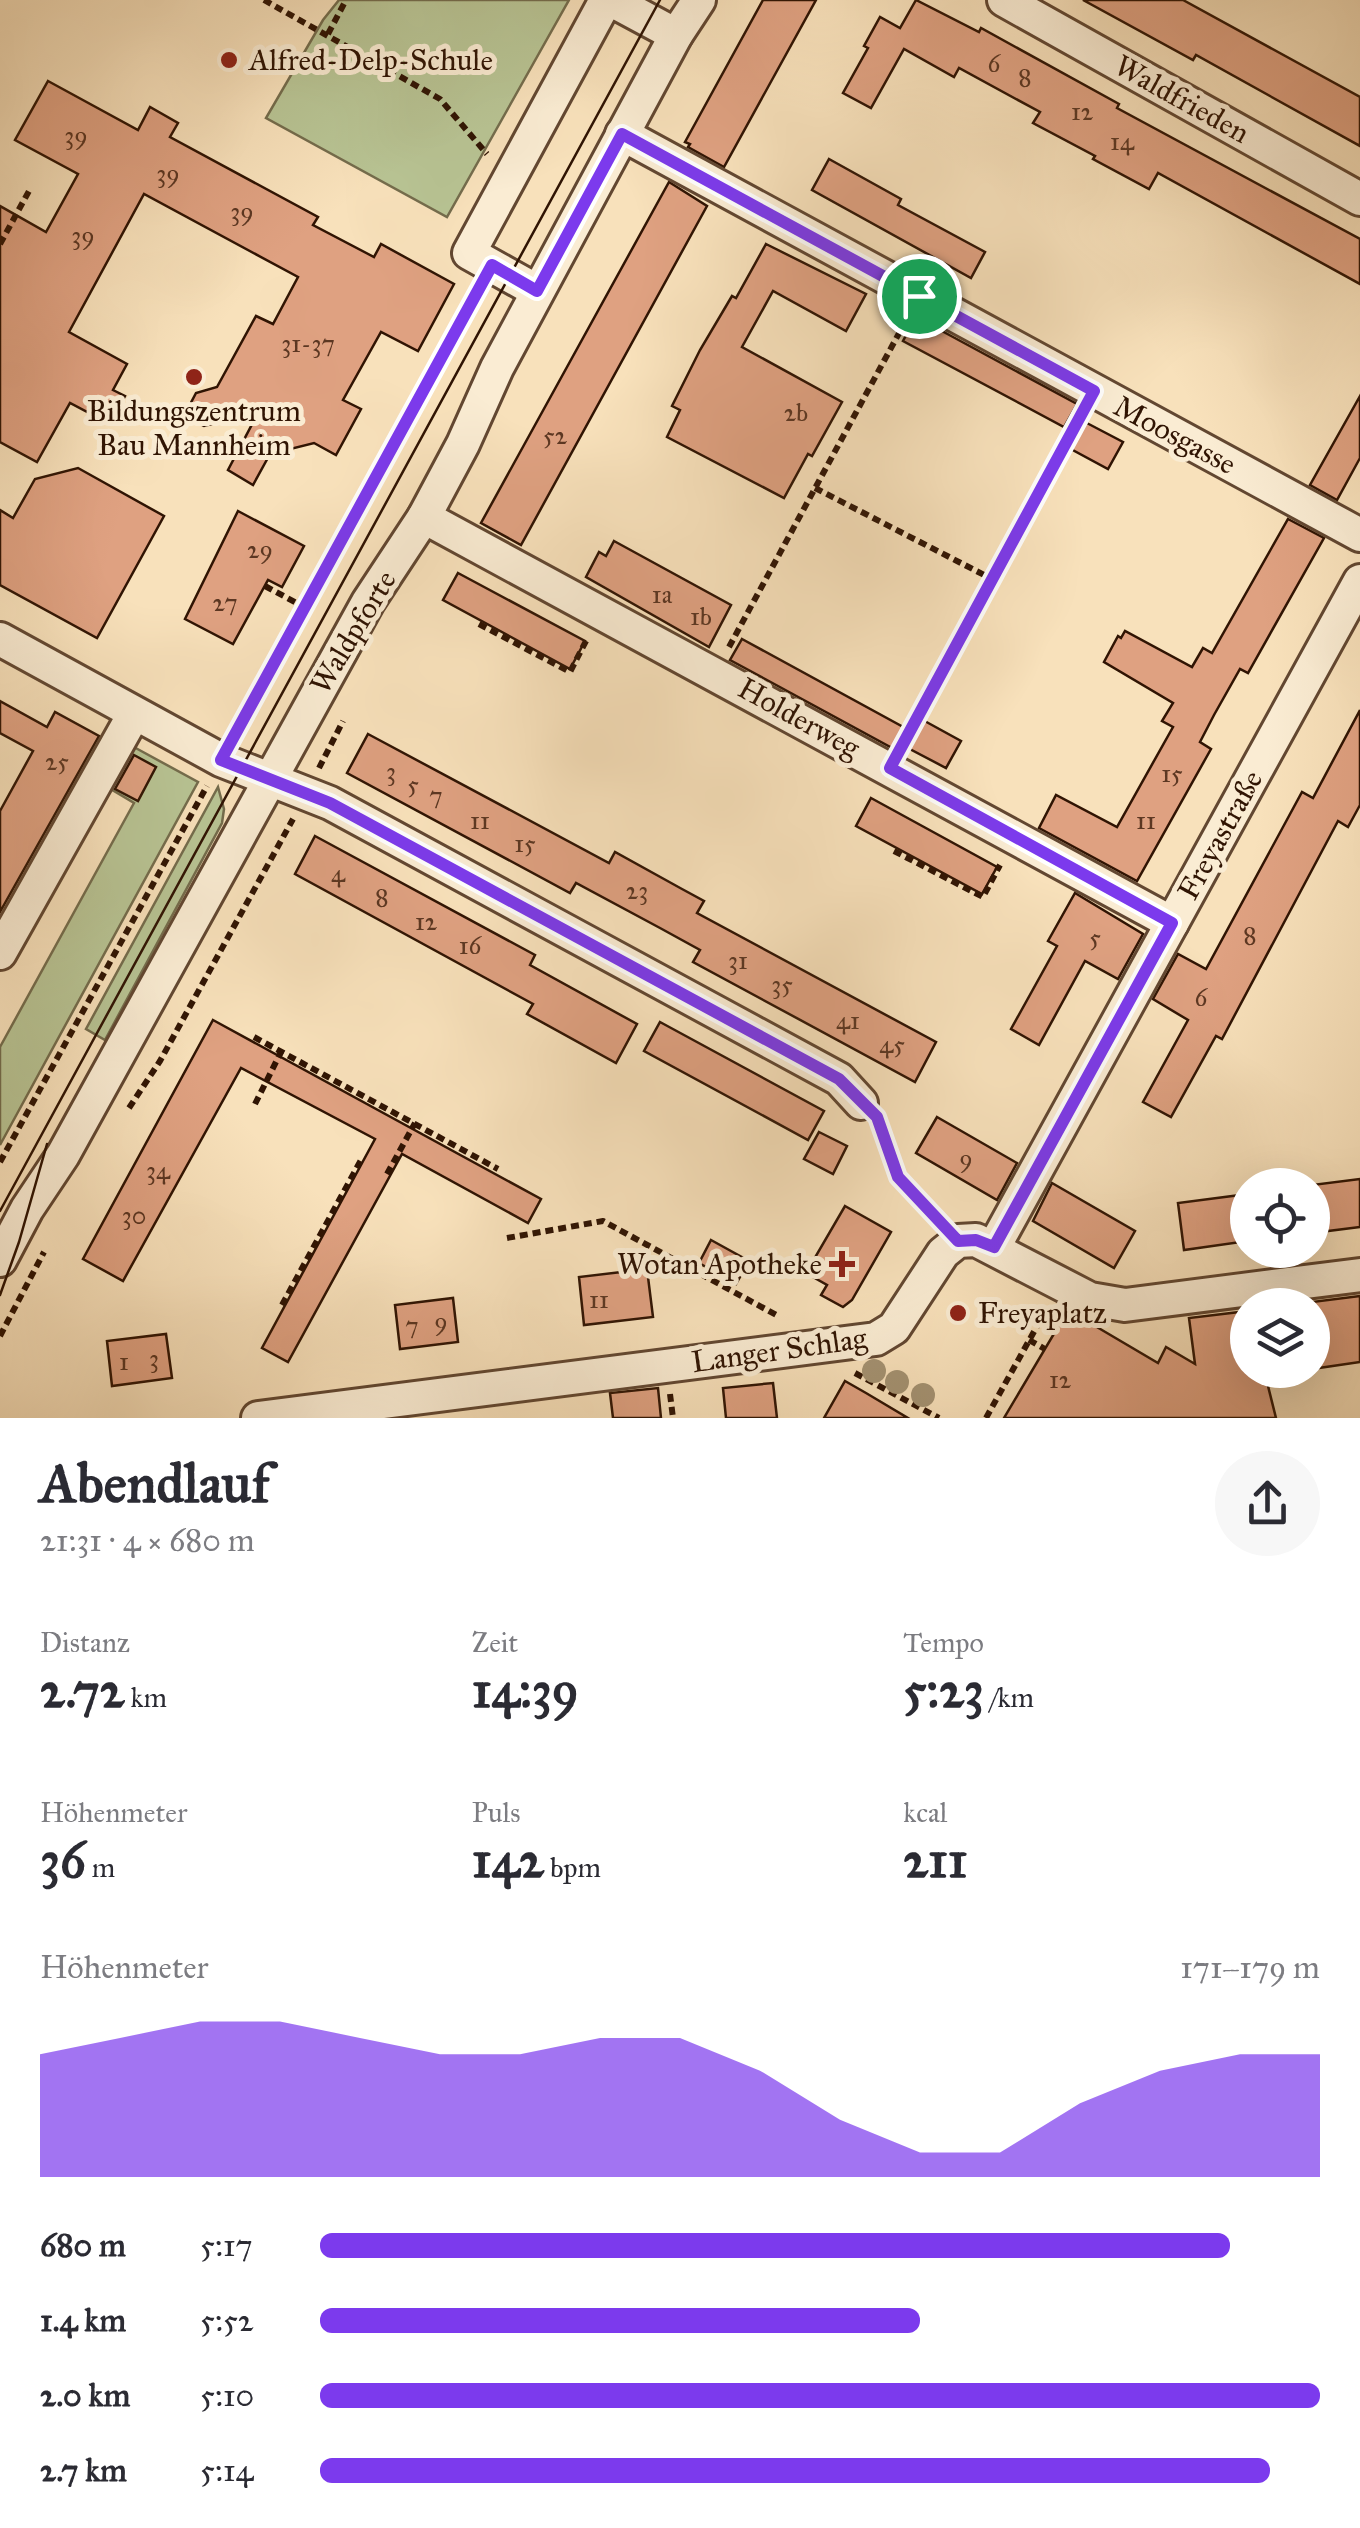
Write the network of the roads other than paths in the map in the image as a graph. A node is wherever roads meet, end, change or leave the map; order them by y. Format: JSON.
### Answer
{"nodes":[{"id":1,"x":609,"y":0,"type":"edge"},
{"id":2,"x":698,"y":0,"type":"edge"},
{"id":3,"x":1004,"y":0,"type":"edge"},
{"id":4,"x":676,"y":35,"type":"junction"},
{"id":5,"x":622,"y":134,"type":"junction"},
{"id":6,"x":1360,"y":199,"type":"edge"},
{"id":7,"x":537,"y":291,"type":"junction"},
{"id":8,"x":424,"y":517,"type":"junction"},
{"id":9,"x":1360,"y":535,"type":"edge"},
{"id":10,"x":1360,"y":581,"type":"edge"},
{"id":11,"x":0,"y":639,"type":"edge"},
{"id":12,"x":134,"y":714,"type":"junction"},
{"id":13,"x":268,"y":779,"type":"junction"},
{"id":14,"x":1172,"y":923,"type":"junction"},
{"id":15,"x":0,"y":953,"type":"edge"},
{"id":16,"x":861,"y":1104,"type":"road end"},
{"id":17,"x":4,"y":1243,"type":"edge"},
{"id":18,"x":994,"y":1247,"type":"junction"},
{"id":19,"x":1360,"y":1275,"type":"edge"},
{"id":20,"x":258,"y":1418,"type":"edge"}],
"edges":[{"from":1,"to":4,"type":"street"},
{"from":1,"to":7,"type":"street"},
{"from":2,"to":4,"type":"street","name":"Waldpforte"},
{"from":3,"to":6,"type":"street","name":"Waldfrieden"},
{"from":4,"to":5,"type":"street","name":"Waldpforte"},
{"from":5,"to":7,"type":"street","name":"Waldpforte"},
{"from":5,"to":9,"type":"street","name":"Moosgasse"},
{"from":7,"to":8,"type":"street","name":"Waldpforte"},
{"from":8,"to":13,"type":"street","name":"Waldpforte"},
{"from":8,"to":14,"type":"street","name":"Holderweg"},
{"from":10,"to":14,"type":"street","name":"Freyastraße"},
{"from":11,"to":12,"type":"street"},
{"from":12,"to":13,"type":"street"},
{"from":12,"to":15,"type":"street"},
{"from":13,"to":16,"type":"street"},
{"from":13,"to":17,"type":"street","name":"Waldpforte"},
{"from":14,"to":18,"type":"street","name":"Freyastraße"},
{"from":18,"to":19,"type":"street"},
{"from":18,"to":20,"type":"street","name":"Langer Schlag"}]}
